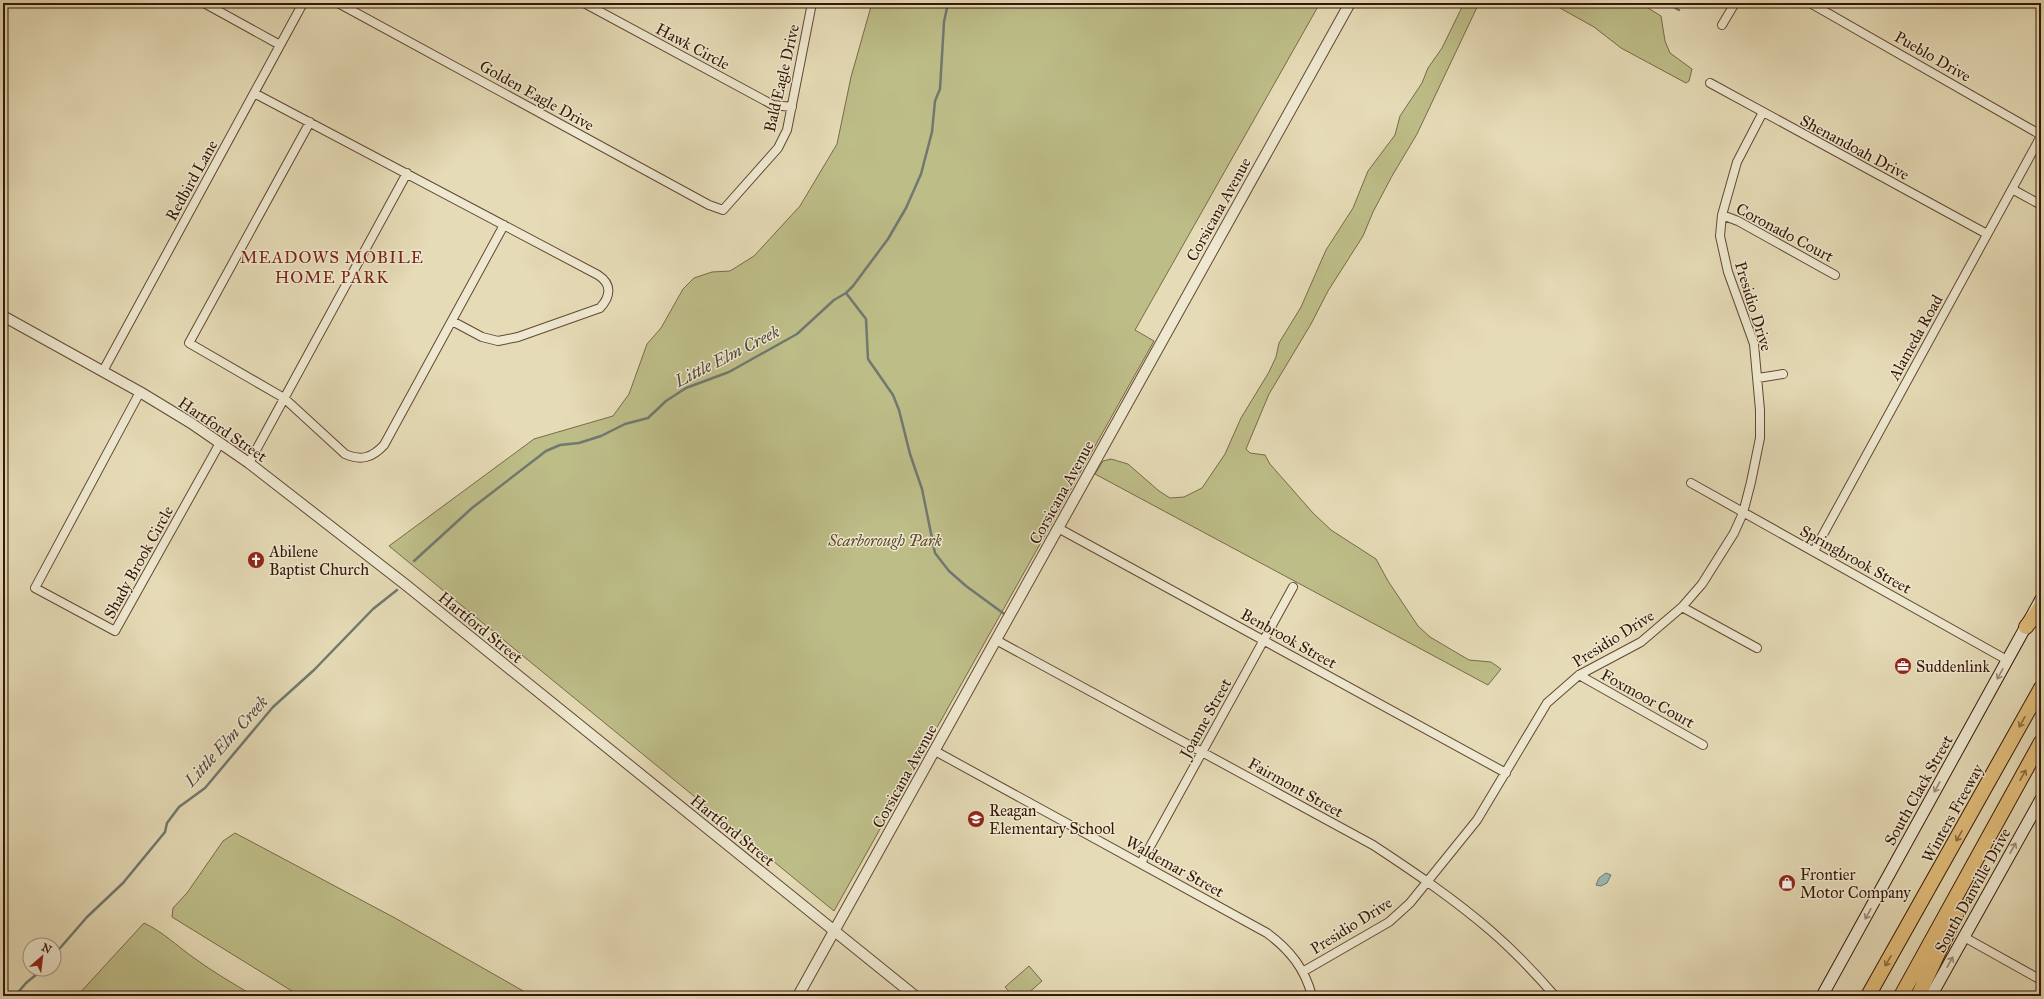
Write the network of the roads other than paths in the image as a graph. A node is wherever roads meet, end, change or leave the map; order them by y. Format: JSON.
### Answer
{"nodes":[{"id":1,"x":204,"y":3,"type":"edge"},
{"id":2,"x":303,"y":3,"type":"edge"},
{"id":3,"x":338,"y":3,"type":"edge"},
{"id":4,"x":584,"y":3,"type":"edge"},
{"id":5,"x":812,"y":3,"type":"edge"},
{"id":6,"x":1350,"y":3,"type":"edge"},
{"id":7,"x":1734,"y":3,"type":"edge"},
{"id":8,"x":1810,"y":3,"type":"edge"},
{"id":9,"x":1722,"y":25,"type":"dead end"},
{"id":10,"x":280,"y":45,"type":"junction"},
{"id":11,"x":1710,"y":83,"type":"dead end"},
{"id":12,"x":254,"y":93,"type":"junction"},
{"id":13,"x":792,"y":107,"type":"junction"},
{"id":14,"x":1763,"y":112,"type":"junction"},
{"id":15,"x":310,"y":122,"type":"junction"},
{"id":16,"x":2041,"y":136,"type":"edge"},
{"id":17,"x":406,"y":173,"type":"junction"},
{"id":18,"x":2012,"y":189,"type":"junction"},
{"id":19,"x":2041,"y":205,"type":"edge"},
{"id":20,"x":723,"y":210,"type":"joint"},
{"id":21,"x":1722,"y":215,"type":"junction"},
{"id":22,"x":504,"y":225,"type":"junction"},
{"id":23,"x":1988,"y":234,"type":"junction"},
{"id":24,"x":1835,"y":275,"type":"dead end"},
{"id":25,"x":3,"y":316,"type":"edge"},
{"id":26,"x":452,"y":321,"type":"junction"},
{"id":27,"x":103,"y":371,"type":"junction"},
{"id":28,"x":1783,"y":374,"type":"dead end"},
{"id":29,"x":1758,"y":378,"type":"junction"},
{"id":30,"x":140,"y":392,"type":"junction"},
{"id":31,"x":284,"y":398,"type":"junction"},
{"id":32,"x":220,"y":443,"type":"junction"},
{"id":33,"x":249,"y":463,"type":"junction"},
{"id":34,"x":1691,"y":483,"type":"dead end"},
{"id":35,"x":1743,"y":513,"type":"junction"},
{"id":36,"x":1058,"y":528,"type":"junction"},
{"id":37,"x":1814,"y":551,"type":"junction"},
{"id":38,"x":1293,"y":587,"type":"dead end"},
{"id":39,"x":2041,"y":599,"type":"edge"},
{"id":40,"x":1682,"y":607,"type":"junction"},
{"id":41,"x":2041,"y":607,"type":"edge"},
{"id":42,"x":2026,"y":627,"type":"junction"},
{"id":43,"x":996,"y":640,"type":"junction"},
{"id":44,"x":1264,"y":640,"type":"junction"},
{"id":45,"x":1757,"y":648,"type":"dead end"},
{"id":46,"x":2007,"y":660,"type":"junction"},
{"id":47,"x":1579,"y":675,"type":"junction"},
{"id":48,"x":2041,"y":688,"type":"edge"},
{"id":49,"x":2041,"y":742,"type":"edge"},
{"id":50,"x":1704,"y":745,"type":"dead end"},
{"id":51,"x":935,"y":751,"type":"junction"},
{"id":52,"x":1202,"y":751,"type":"junction"},
{"id":53,"x":1506,"y":773,"type":"junction"},
{"id":54,"x":2041,"y":799,"type":"edge"},
{"id":55,"x":2005,"y":808,"type":"junction"},
{"id":56,"x":1141,"y":863,"type":"junction"},
{"id":57,"x":1428,"y":882,"type":"junction"},
{"id":58,"x":834,"y":931,"type":"junction"},
{"id":59,"x":1964,"y":937,"type":"junction"},
{"id":60,"x":1304,"y":971,"type":"junction"},
{"id":61,"x":2041,"y":980,"type":"edge"},
{"id":62,"x":798,"y":996,"type":"edge"},
{"id":63,"x":915,"y":996,"type":"edge"},
{"id":64,"x":1312,"y":996,"type":"edge"},
{"id":65,"x":1555,"y":996,"type":"edge"},
{"id":66,"x":1822,"y":996,"type":"edge"},
{"id":67,"x":1868,"y":996,"type":"edge"},
{"id":68,"x":1901,"y":996,"type":"edge"},
{"id":69,"x":1918,"y":996,"type":"edge"},
{"id":70,"x":1931,"y":996,"type":"edge"}],
"edges":[{"from":1,"to":10,"type":"street"},
{"from":2,"to":10,"type":"street","name":"Redbird Lane"},
{"from":3,"to":20,"type":"street","name":"Golden Eagle Drive"},
{"from":4,"to":13,"type":"street","name":"Hawk Circle"},
{"from":5,"to":13,"type":"street","name":"Bald Eagle Drive"},
{"from":6,"to":36,"type":"street","name":"Corsicana Avenue"},
{"from":7,"to":9,"type":"street"},
{"from":8,"to":16,"type":"street","name":"Pueblo Drive"},
{"from":10,"to":12,"type":"street","name":"Redbird Lane"},
{"from":11,"to":14,"type":"street","name":"Shenandoah Drive"},
{"from":12,"to":15,"type":"street"},
{"from":12,"to":27,"type":"street","name":"Redbird Lane"},
{"from":13,"to":20,"type":"street","name":"Bald Eagle Drive"},
{"from":14,"to":21,"type":"street","name":"Presidio Drive"},
{"from":14,"to":23,"type":"street","name":"Shenandoah Drive"},
{"from":15,"to":17,"type":"street"},
{"from":15,"to":31,"type":"street"},
{"from":16,"to":18,"type":"street","name":"Alameda Road"},
{"from":17,"to":22,"type":"street"},
{"from":17,"to":31,"type":"street"},
{"from":18,"to":19,"type":"street"},
{"from":18,"to":23,"type":"street","name":"Alameda Road"},
{"from":21,"to":24,"type":"street","name":"Coronado Court"},
{"from":21,"to":29,"type":"street","name":"Presidio Drive"},
{"from":22,"to":26,"type":"street"},
{"from":22,"to":26,"type":"street"},
{"from":23,"to":37,"type":"street","name":"Alameda Road"},
{"from":25,"to":27,"type":"street","name":"Hartford Street"},
{"from":26,"to":31,"type":"street"},
{"from":27,"to":30,"type":"street","name":"Hartford Street"},
{"from":28,"to":29,"type":"street"},
{"from":29,"to":35,"type":"street","name":"Presidio Drive"},
{"from":30,"to":32,"type":"street","name":"Hartford Street"},
{"from":30,"to":32,"type":"street","name":"Shady Brook Circle"},
{"from":31,"to":33,"type":"street"},
{"from":32,"to":33,"type":"street","name":"Hartford Street"},
{"from":33,"to":58,"type":"street","name":"Hartford Street"},
{"from":34,"to":35,"type":"street","name":"Springbrook Street"},
{"from":35,"to":37,"type":"street","name":"Springbrook Street"},
{"from":35,"to":40,"type":"street","name":"Presidio Drive"},
{"from":36,"to":43,"type":"street","name":"Corsicana Avenue"},
{"from":36,"to":44,"type":"street","name":"Benbrook Street"},
{"from":37,"to":46,"type":"street","name":"Springbrook Street"},
{"from":38,"to":44,"type":"street","name":"Joanne Street"},
{"from":39,"to":42,"type":"main road","name":"South Clack Street"},
{"from":40,"to":45,"type":"street"},
{"from":40,"to":47,"type":"street","name":"Presidio Drive"},
{"from":41,"to":42,"type":"highway"},
{"from":42,"to":46,"type":"main road","name":"South Clack Street"},
{"from":43,"to":51,"type":"street","name":"Corsicana Avenue"},
{"from":43,"to":52,"type":"street","name":"Fairmont Street"},
{"from":44,"to":52,"type":"street","name":"Joanne Street"},
{"from":44,"to":53,"type":"street","name":"Benbrook Street"},
{"from":46,"to":66,"type":"main road","name":"South Clack Street","one_way":true},
{"from":47,"to":50,"type":"street","name":"Foxmoor Court"},
{"from":47,"to":53,"type":"street","name":"Presidio Drive"},
{"from":48,"to":67,"type":"highway","name":"Winters Freeway","one_way":true},
{"from":55,"to":49,"type":"highway","one_way":true},
{"from":51,"to":56,"type":"street","name":"Waldemar Street"},
{"from":51,"to":58,"type":"street","name":"Corsicana Avenue"},
{"from":52,"to":56,"type":"street","name":"Joanne Street"},
{"from":52,"to":57,"type":"street","name":"Fairmont Street"},
{"from":53,"to":57,"type":"street","name":"Presidio Drive"},
{"from":59,"to":54,"type":"main road","name":"South Danville Drive","one_way":true},
{"from":55,"to":68,"type":"highway"},
{"from":55,"to":69,"type":"highway"},
{"from":56,"to":60,"type":"street","name":"Waldemar Street"},
{"from":57,"to":60,"type":"street","name":"Presidio Drive"},
{"from":57,"to":65,"type":"street","name":"Fairmont Street"},
{"from":58,"to":62,"type":"street","name":"Corsicana Avenue"},
{"from":58,"to":63,"type":"street","name":"Hartford Street"},
{"from":59,"to":61,"type":"street"},
{"from":70,"to":59,"type":"main road","name":"South Danville Drive","one_way":true},
{"from":60,"to":64,"type":"street","name":"Waldemar Street"}]}
